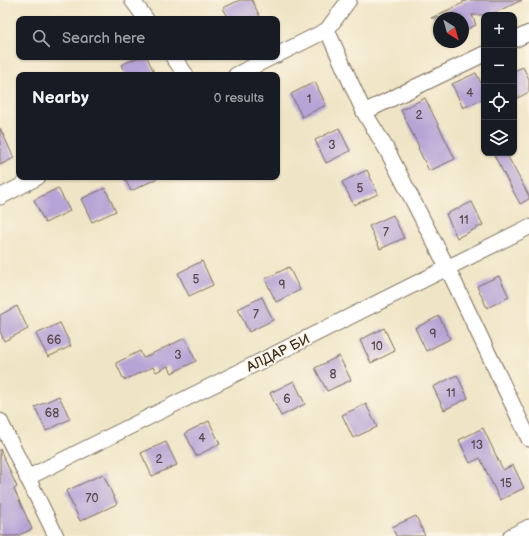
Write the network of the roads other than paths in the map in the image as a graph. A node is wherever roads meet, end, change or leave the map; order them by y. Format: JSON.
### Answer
{"nodes":[{"id":1,"x":132,"y":0,"type":"edge"},
{"id":2,"x":349,"y":0,"type":"edge"},
{"id":3,"x":144,"y":16,"type":"edge"},
{"id":4,"x":327,"y":30,"type":"junction"},
{"id":5,"x":529,"y":33,"type":"edge"},
{"id":6,"x":517,"y":39,"type":"edge"},
{"id":7,"x":280,"y":53,"type":"edge"},
{"id":8,"x":481,"y":55,"type":"edge"},
{"id":9,"x":175,"y":60,"type":"edge"},
{"id":10,"x":266,"y":60,"type":"edge"},
{"id":11,"x":184,"y":72,"type":"edge"},
{"id":12,"x":242,"y":72,"type":"edge"},
{"id":13,"x":364,"y":112,"type":"junction"},
{"id":14,"x":32,"y":180,"type":"edge"},
{"id":15,"x":0,"y":197,"type":"edge"},
{"id":16,"x":529,"y":227,"type":"edge"},
{"id":17,"x":448,"y":269,"type":"junction"},
{"id":18,"x":0,"y":421,"type":"edge"},
{"id":19,"x":529,"y":439,"type":"edge"},
{"id":20,"x":27,"y":478,"type":"junction"},
{"id":21,"x":529,"y":527,"type":"edge"},
{"id":22,"x":56,"y":536,"type":"edge"},
{"id":23,"x":511,"y":536,"type":"edge"}],
"edges":[{"from":1,"to":3,"type":"street"},
{"from":2,"to":4,"type":"street"},
{"from":4,"to":7,"type":"street"},
{"from":4,"to":13,"type":"street"},
{"from":5,"to":6,"type":"street"},
{"from":8,"to":13,"type":"street"},
{"from":9,"to":11,"type":"street"},
{"from":10,"to":12,"type":"street"},
{"from":13,"to":17,"type":"street"},
{"from":14,"to":15,"type":"street"},
{"from":16,"to":17,"type":"street","name":"АЛДАР БИ"},
{"from":17,"to":19,"type":"street"},
{"from":17,"to":20,"type":"street","name":"АЛДАР БИ"},
{"from":18,"to":20,"type":"street"},
{"from":20,"to":22,"type":"street"},
{"from":21,"to":23,"type":"street"}]}
